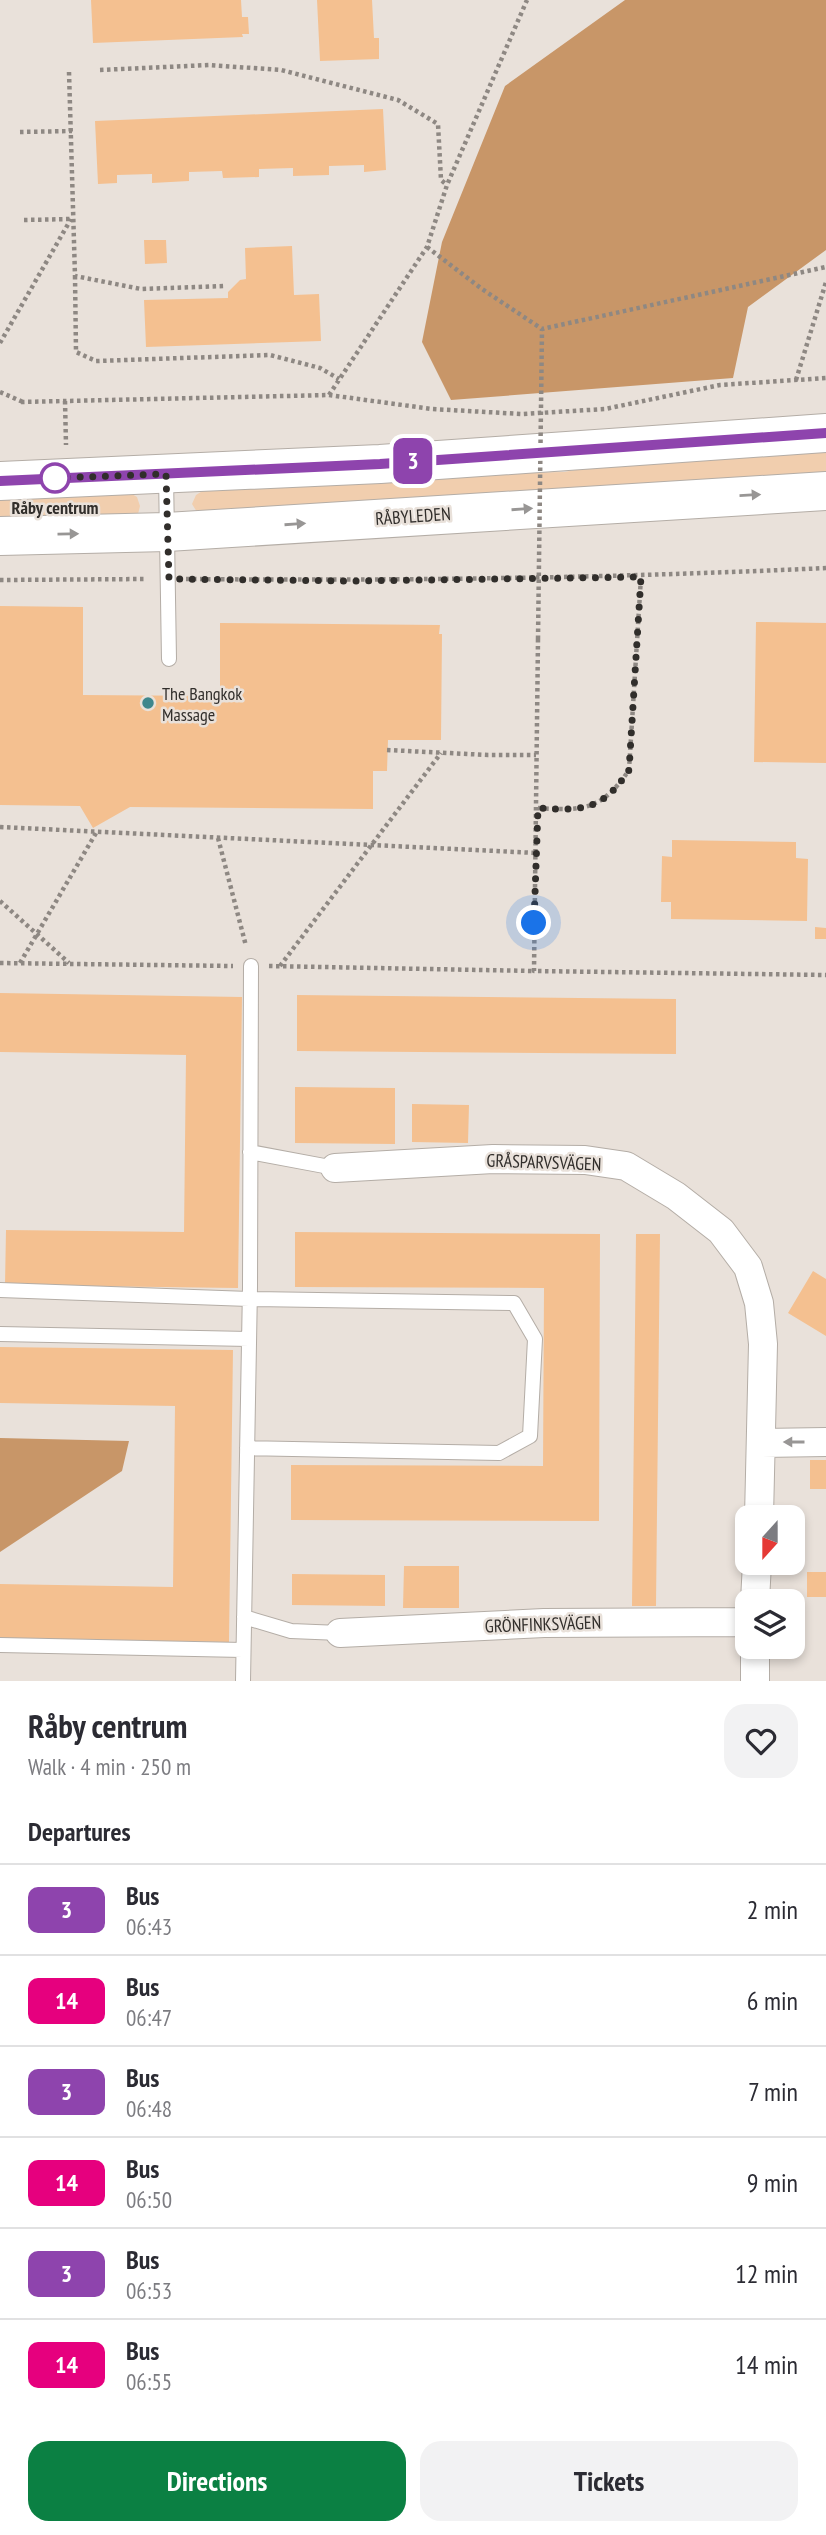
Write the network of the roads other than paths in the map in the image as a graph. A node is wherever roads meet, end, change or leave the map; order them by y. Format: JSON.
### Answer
{"nodes":[{"id":1,"x":826,"y":433,"type":"edge"},
{"id":2,"x":166,"y":474,"type":"junction"},
{"id":3,"x":0,"y":481,"type":"edge"},
{"id":4,"x":826,"y":491,"type":"edge"},
{"id":5,"x":167,"y":532,"type":"junction"},
{"id":6,"x":0,"y":536,"type":"edge"},
{"id":7,"x":169,"y":659,"type":"dead end"},
{"id":8,"x":251,"y":966,"type":"road end"},
{"id":9,"x":250,"y":1152,"type":"junction"},
{"id":10,"x":335,"y":1168,"type":"joint"},
{"id":11,"x":0,"y":1290,"type":"edge"},
{"id":12,"x":250,"y":1299,"type":"junction"},
{"id":13,"x":0,"y":1334,"type":"edge"},
{"id":14,"x":249,"y":1339,"type":"junction"},
{"id":15,"x":826,"y":1442,"type":"edge"},
{"id":16,"x":761,"y":1443,"type":"junction"},
{"id":17,"x":247,"y":1448,"type":"junction"},
{"id":18,"x":758,"y":1505,"type":"edge"},
{"id":19,"x":244,"y":1618,"type":"junction"},
{"id":20,"x":735,"y":1622,"type":"edge"},
{"id":21,"x":340,"y":1633,"type":"joint"},
{"id":22,"x":0,"y":1645,"type":"edge"},
{"id":23,"x":243,"y":1650,"type":"junction"},
{"id":24,"x":755,"y":1659,"type":"edge"},
{"id":25,"x":243,"y":1681,"type":"edge"},
{"id":26,"x":755,"y":1681,"type":"edge"}],
"edges":[{"from":1,"to":2,"type":"main road"},
{"from":2,"to":3,"type":"main road"},
{"from":2,"to":5,"type":"lane"},
{"from":5,"to":4,"type":"main road","name":"RÅBYLEDEN","one_way":true},
{"from":6,"to":5,"type":"main road","name":"RÅBYLEDEN","one_way":true},
{"from":5,"to":7,"type":"lane"},
{"from":8,"to":9,"type":"lane"},
{"from":9,"to":10,"type":"lane"},
{"from":9,"to":12,"type":"lane"},
{"from":10,"to":16,"type":"street","name":"GRÅSPARVSVÄGEN"},
{"from":11,"to":12,"type":"lane"},
{"from":12,"to":14,"type":"lane"},
{"from":12,"to":17,"type":"lane"},
{"from":13,"to":14,"type":"lane"},
{"from":14,"to":17,"type":"lane"},
{"from":15,"to":16,"type":"street","one_way":true},
{"from":16,"to":18,"type":"street","name":"GRÅSPARVSVÄGEN"},
{"from":17,"to":19,"type":"lane"},
{"from":19,"to":21,"type":"lane"},
{"from":19,"to":23,"type":"lane"},
{"from":20,"to":21,"type":"street","name":"GRÖNFINKSVÄGEN"},
{"from":22,"to":23,"type":"lane"},
{"from":23,"to":25,"type":"lane"},
{"from":24,"to":26,"type":"street"}]}
